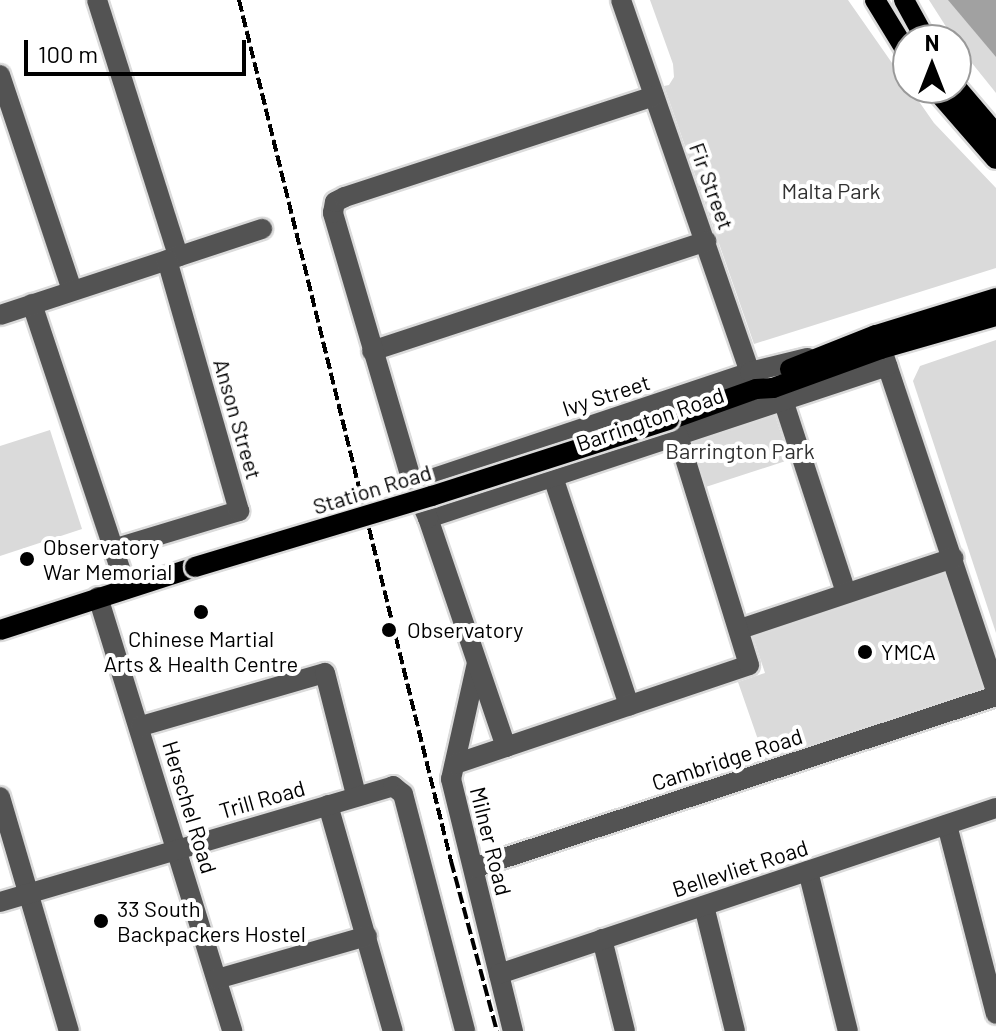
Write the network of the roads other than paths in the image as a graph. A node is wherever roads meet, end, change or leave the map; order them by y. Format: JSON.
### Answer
{"nodes":[{"id":1,"x":97,"y":0,"type":"edge"},
{"id":2,"x":621,"y":0,"type":"edge"},
{"id":3,"x":875,"y":0,"type":"edge"},
{"id":4,"x":904,"y":0,"type":"edge"},
{"id":5,"x":917,"y":24,"type":"edge"},
{"id":6,"x":892,"y":28,"type":"edge"},
{"id":7,"x":0,"y":75,"type":"edge"},
{"id":8,"x":654,"y":96,"type":"junction"},
{"id":9,"x":948,"y":104,"type":"edge"},
{"id":10,"x":970,"y":104,"type":"edge"},
{"id":11,"x":996,"y":134,"type":"edge"},
{"id":12,"x":996,"y":159,"type":"edge"},
{"id":13,"x":262,"y":229,"type":"dead end"},
{"id":14,"x":706,"y":241,"type":"junction"},
{"id":15,"x":173,"y":258,"type":"junction"},
{"id":16,"x":72,"y":290,"type":"junction"},
{"id":17,"x":996,"y":298,"type":"edge"},
{"id":18,"x":32,"y":304,"type":"junction"},
{"id":19,"x":0,"y":315,"type":"edge"},
{"id":20,"x":996,"y":316,"type":"edge"},
{"id":21,"x":882,"y":350,"type":"junction"},
{"id":22,"x":372,"y":351,"type":"junction"},
{"id":23,"x":753,"y":381,"type":"junction"},
{"id":24,"x":783,"y":400,"type":"junction"},
{"id":25,"x":674,"y":427,"type":"junction"},
{"id":26,"x":553,"y":477,"type":"junction"},
{"id":27,"x":413,"y":485,"type":"junction"},
{"id":28,"x":428,"y":518,"type":"junction"},
{"id":29,"x":113,"y":549,"type":"junction"},
{"id":30,"x":953,"y":558,"type":"junction"},
{"id":31,"x":127,"y":589,"type":"junction"},
{"id":32,"x":846,"y":593,"type":"junction"},
{"id":33,"x":98,"y":597,"type":"junction"},
{"id":34,"x":740,"y":629,"type":"junction"},
{"id":35,"x":0,"y":630,"type":"edge"},
{"id":36,"x":477,"y":663,"type":"junction"},
{"id":37,"x":996,"y":690,"type":"edge"},
{"id":38,"x":996,"y":696,"type":"edge"},
{"id":39,"x":629,"y":706,"type":"junction"},
{"id":40,"x":141,"y":726,"type":"junction"},
{"id":41,"x":506,"y":747,"type":"junction"},
{"id":42,"x":455,"y":764,"type":"junction"},
{"id":43,"x":356,"y":795,"type":"junction"},
{"id":44,"x":0,"y":797,"type":"edge"},
{"id":45,"x":328,"y":805,"type":"junction"},
{"id":46,"x":996,"y":808,"type":"edge"},
{"id":47,"x":947,"y":825,"type":"junction"},
{"id":48,"x":178,"y":849,"type":"junction"},
{"id":49,"x":474,"y":868,"type":"junction"},
{"id":50,"x":808,"y":871,"type":"junction"},
{"id":51,"x":30,"y":894,"type":"junction"},
{"id":52,"x":0,"y":902,"type":"edge"},
{"id":53,"x":704,"y":906,"type":"junction"},
{"id":54,"x":367,"y":936,"type":"junction"},
{"id":55,"x":602,"y":939,"type":"junction"},
{"id":56,"x":499,"y":974,"type":"junction"},
{"id":57,"x":217,"y":979,"type":"junction"},
{"id":58,"x":996,"y":1014,"type":"edge"},
{"id":59,"x":69,"y":1031,"type":"edge"},
{"id":60,"x":232,"y":1031,"type":"edge"},
{"id":61,"x":393,"y":1031,"type":"edge"},
{"id":62,"x":465,"y":1031,"type":"edge"},
{"id":63,"x":513,"y":1031,"type":"edge"},
{"id":64,"x":625,"y":1031,"type":"edge"},
{"id":65,"x":735,"y":1031,"type":"edge"},
{"id":66,"x":848,"y":1031,"type":"edge"}],
"edges":[{"from":1,"to":15,"type":"street"},
{"from":2,"to":8,"type":"street","name":"Fir Street"},
{"from":3,"to":6,"type":"main road"},
{"from":4,"to":5,"type":"main road"},
{"from":7,"to":16,"type":"street"},
{"from":8,"to":14,"type":"street","name":"Fir Street"},
{"from":8,"to":22,"type":"street"},
{"from":9,"to":12,"type":"main road"},
{"from":10,"to":11,"type":"main road"},
{"from":13,"to":15,"type":"street"},
{"from":14,"to":22,"type":"street"},
{"from":14,"to":23,"type":"street","name":"Fir Street"},
{"from":15,"to":16,"type":"street"},
{"from":15,"to":29,"type":"street","name":"Anson Street"},
{"from":16,"to":18,"type":"street"},
{"from":17,"to":21,"type":"main road","name":"Station Road"},
{"from":18,"to":19,"type":"street"},
{"from":18,"to":29,"type":"street"},
{"from":20,"to":21,"type":"main road","name":"Station Road"},
{"from":21,"to":23,"type":"main road","name":"Station Road"},
{"from":21,"to":23,"type":"main road","name":"Station Road"},
{"from":21,"to":24,"type":"street","name":"Barrington Road"},
{"from":21,"to":30,"type":"street"},
{"from":22,"to":27,"type":"street"},
{"from":23,"to":25,"type":"main road","name":"Station Road"},
{"from":23,"to":27,"type":"street","name":"Ivy Street"},
{"from":24,"to":25,"type":"street","name":"Barrington Road"},
{"from":24,"to":32,"type":"street"},
{"from":25,"to":26,"type":"street","name":"Barrington Road"},
{"from":25,"to":31,"type":"main road","name":"Station Road","bridge":true},
{"from":25,"to":34,"type":"street"},
{"from":26,"to":28,"type":"street","name":"Barrington Road"},
{"from":26,"to":39,"type":"street"},
{"from":27,"to":28,"type":"street"},
{"from":28,"to":36,"type":"street"},
{"from":29,"to":31,"type":"street"},
{"from":30,"to":32,"type":"street"},
{"from":30,"to":37,"type":"street"},
{"from":31,"to":33,"type":"main road","name":"Station Road"},
{"from":32,"to":34,"type":"street"},
{"from":33,"to":35,"type":"main road","name":"Station Road"},
{"from":33,"to":40,"type":"street","name":"Herschel Road"},
{"from":34,"to":39,"type":"street"},
{"from":36,"to":41,"type":"street"},
{"from":36,"to":42,"type":"street","name":"Milner Road"},
{"from":38,"to":49,"type":"street","name":"Cambridge Road"},
{"from":39,"to":41,"type":"street"},
{"from":40,"to":43,"type":"street"},
{"from":40,"to":48,"type":"street","name":"Herschel Road"},
{"from":41,"to":42,"type":"street"},
{"from":42,"to":49,"type":"street","name":"Milner Road"},
{"from":43,"to":45,"type":"street","name":"Trill Road"},
{"from":43,"to":62,"type":"street","name":"Trill Road"},
{"from":44,"to":51,"type":"street"},
{"from":45,"to":48,"type":"street","name":"Trill Road"},
{"from":45,"to":54,"type":"street"},
{"from":46,"to":47,"type":"street","name":"Bellevliet Road"},
{"from":47,"to":50,"type":"street","name":"Bellevliet Road"},
{"from":47,"to":58,"type":"street"},
{"from":48,"to":51,"type":"street","name":"Trill Road"},
{"from":48,"to":57,"type":"street","name":"Herschel Road"},
{"from":49,"to":56,"type":"street","name":"Milner Road"},
{"from":50,"to":53,"type":"street","name":"Bellevliet Road"},
{"from":50,"to":66,"type":"street"},
{"from":51,"to":52,"type":"street","name":"Trill Road"},
{"from":51,"to":59,"type":"street"},
{"from":53,"to":55,"type":"street","name":"Bellevliet Road"},
{"from":53,"to":65,"type":"street"},
{"from":54,"to":57,"type":"street"},
{"from":54,"to":61,"type":"street"},
{"from":55,"to":56,"type":"street","name":"Bellevliet Road"},
{"from":55,"to":64,"type":"street"},
{"from":56,"to":63,"type":"street","name":"Milner Road"},
{"from":57,"to":60,"type":"street","name":"Herschel Road"}]}
